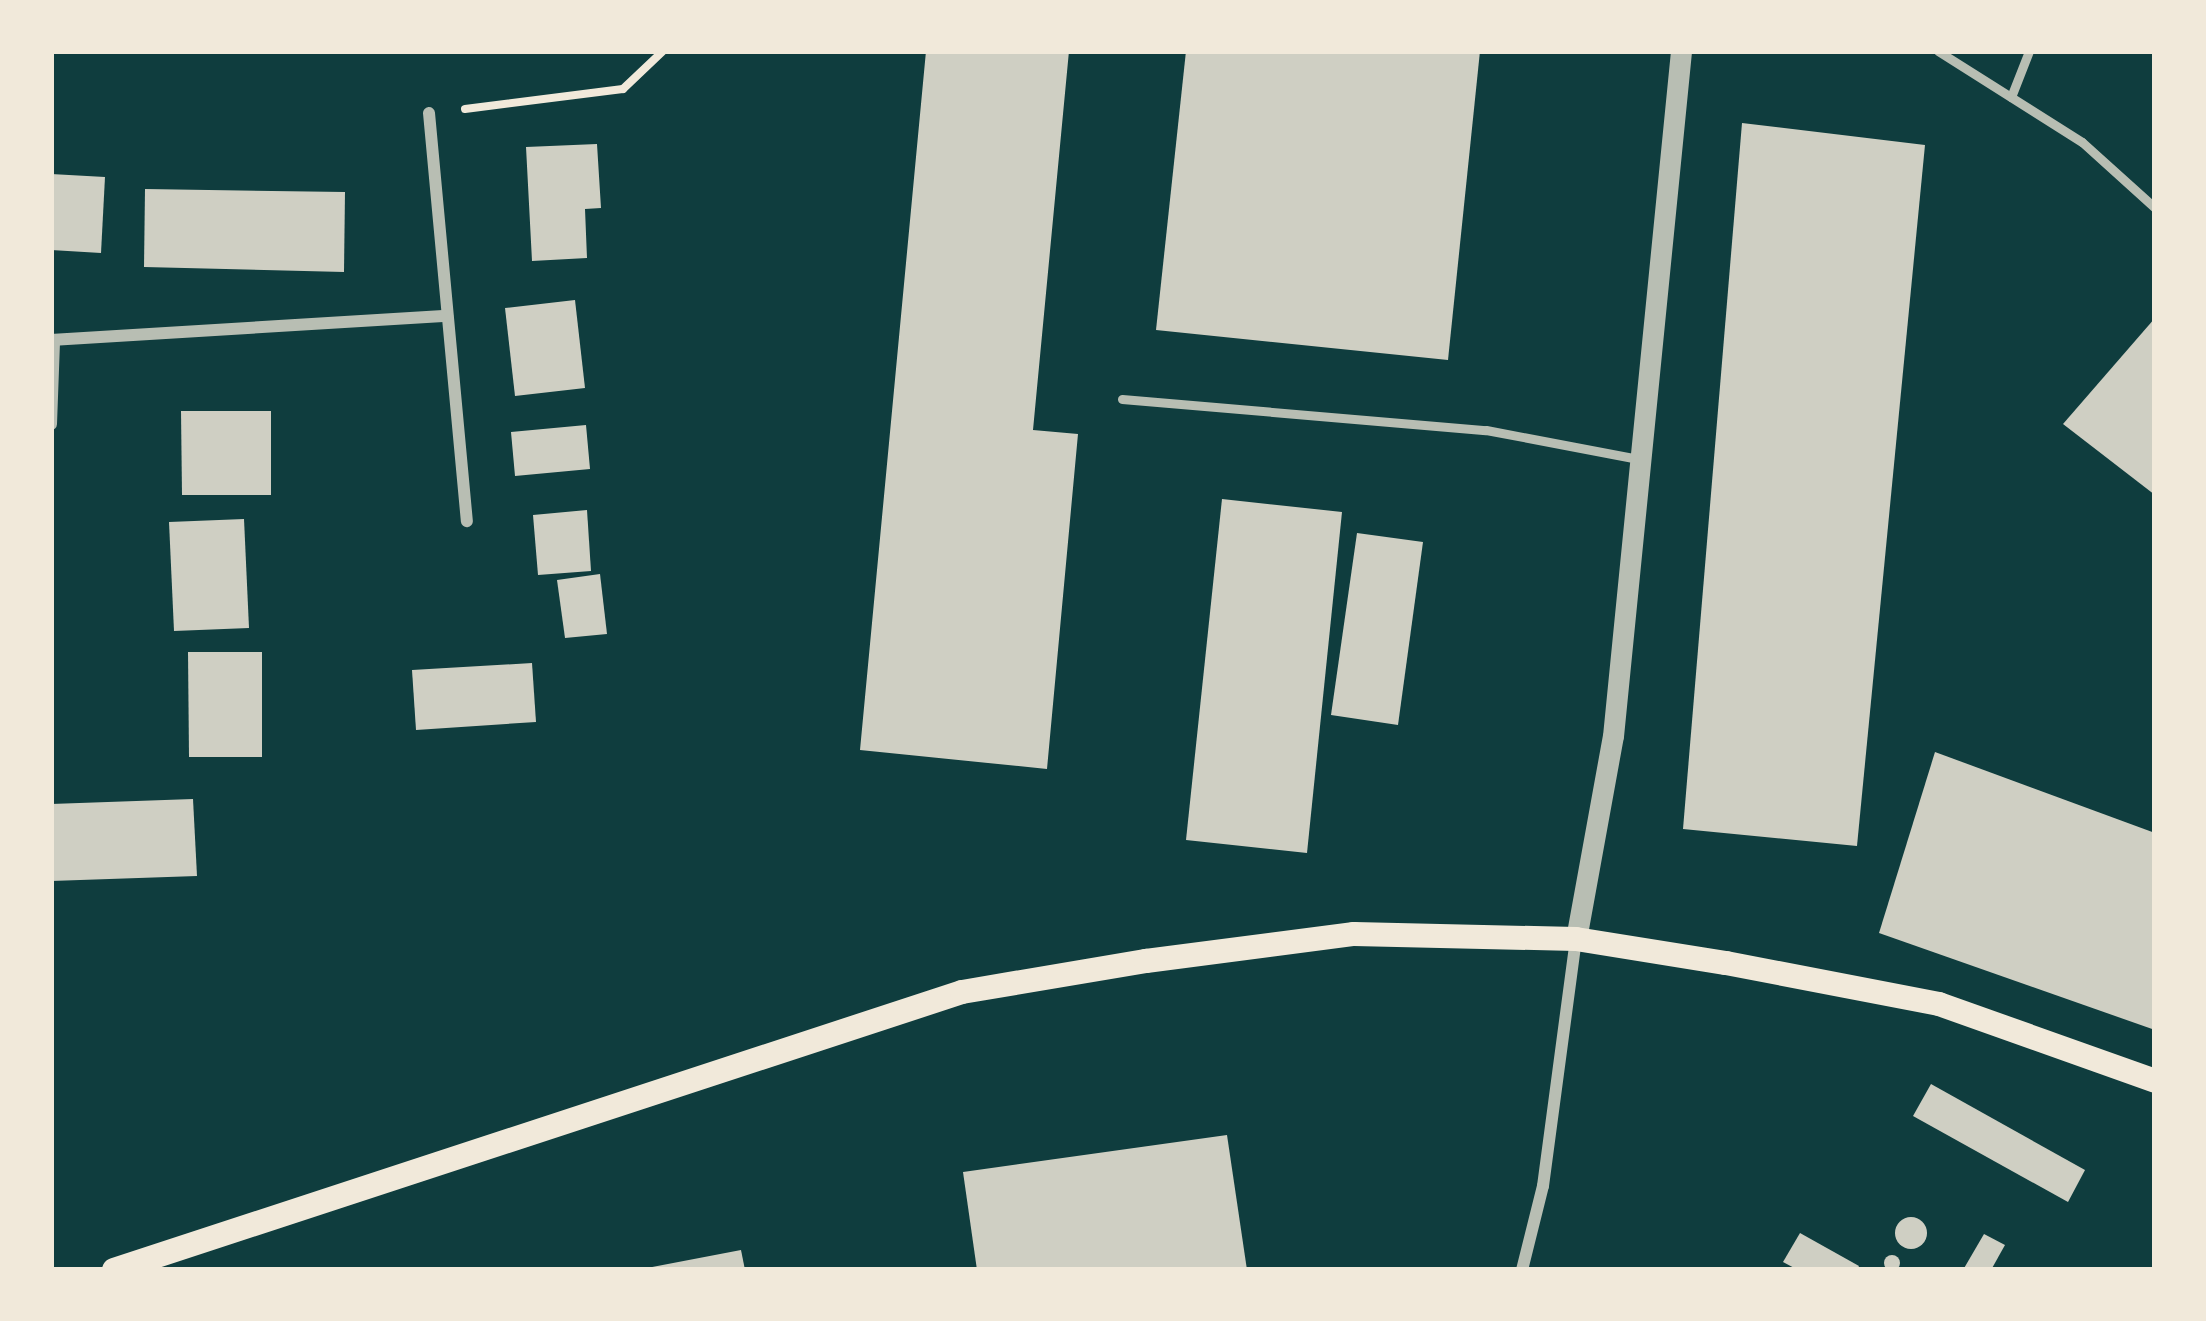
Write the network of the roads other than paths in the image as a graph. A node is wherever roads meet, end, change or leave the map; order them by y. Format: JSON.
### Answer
{"nodes":[{"id":1,"x":1681,"y":51,"type":"edge"},
{"id":2,"x":1938,"y":51,"type":"edge"},
{"id":3,"x":2029,"y":51,"type":"edge"},
{"id":4,"x":2011,"y":97,"type":"junction"},
{"id":5,"x":429,"y":113,"type":"road end"},
{"id":6,"x":2155,"y":208,"type":"edge"},
{"id":7,"x":447,"y":316,"type":"junction"},
{"id":8,"x":53,"y":340,"type":"edge"},
{"id":9,"x":1122,"y":398,"type":"dead end"},
{"id":10,"x":51,"y":424,"type":"edge"},
{"id":11,"x":1643,"y":460,"type":"junction"},
{"id":12,"x":467,"y":521,"type":"dead end"},
{"id":13,"x":1576,"y":939,"type":"junction"},
{"id":14,"x":2155,"y":1081,"type":"edge"},
{"id":15,"x":114,"y":1270,"type":"edge"},
{"id":16,"x":1522,"y":1270,"type":"edge"}],
"edges":[{"from":1,"to":11,"type":"street"},
{"from":2,"to":4,"type":"lane"},
{"from":3,"to":4,"type":"lane"},
{"from":4,"to":6,"type":"lane"},
{"from":5,"to":7,"type":"street"},
{"from":7,"to":8,"type":"street"},
{"from":7,"to":12,"type":"street"},
{"from":8,"to":10,"type":"street"},
{"from":9,"to":11,"type":"lane"},
{"from":11,"to":13,"type":"street"},
{"from":13,"to":14,"type":"main road"},
{"from":13,"to":15,"type":"main road"},
{"from":13,"to":16,"type":"street"}]}
